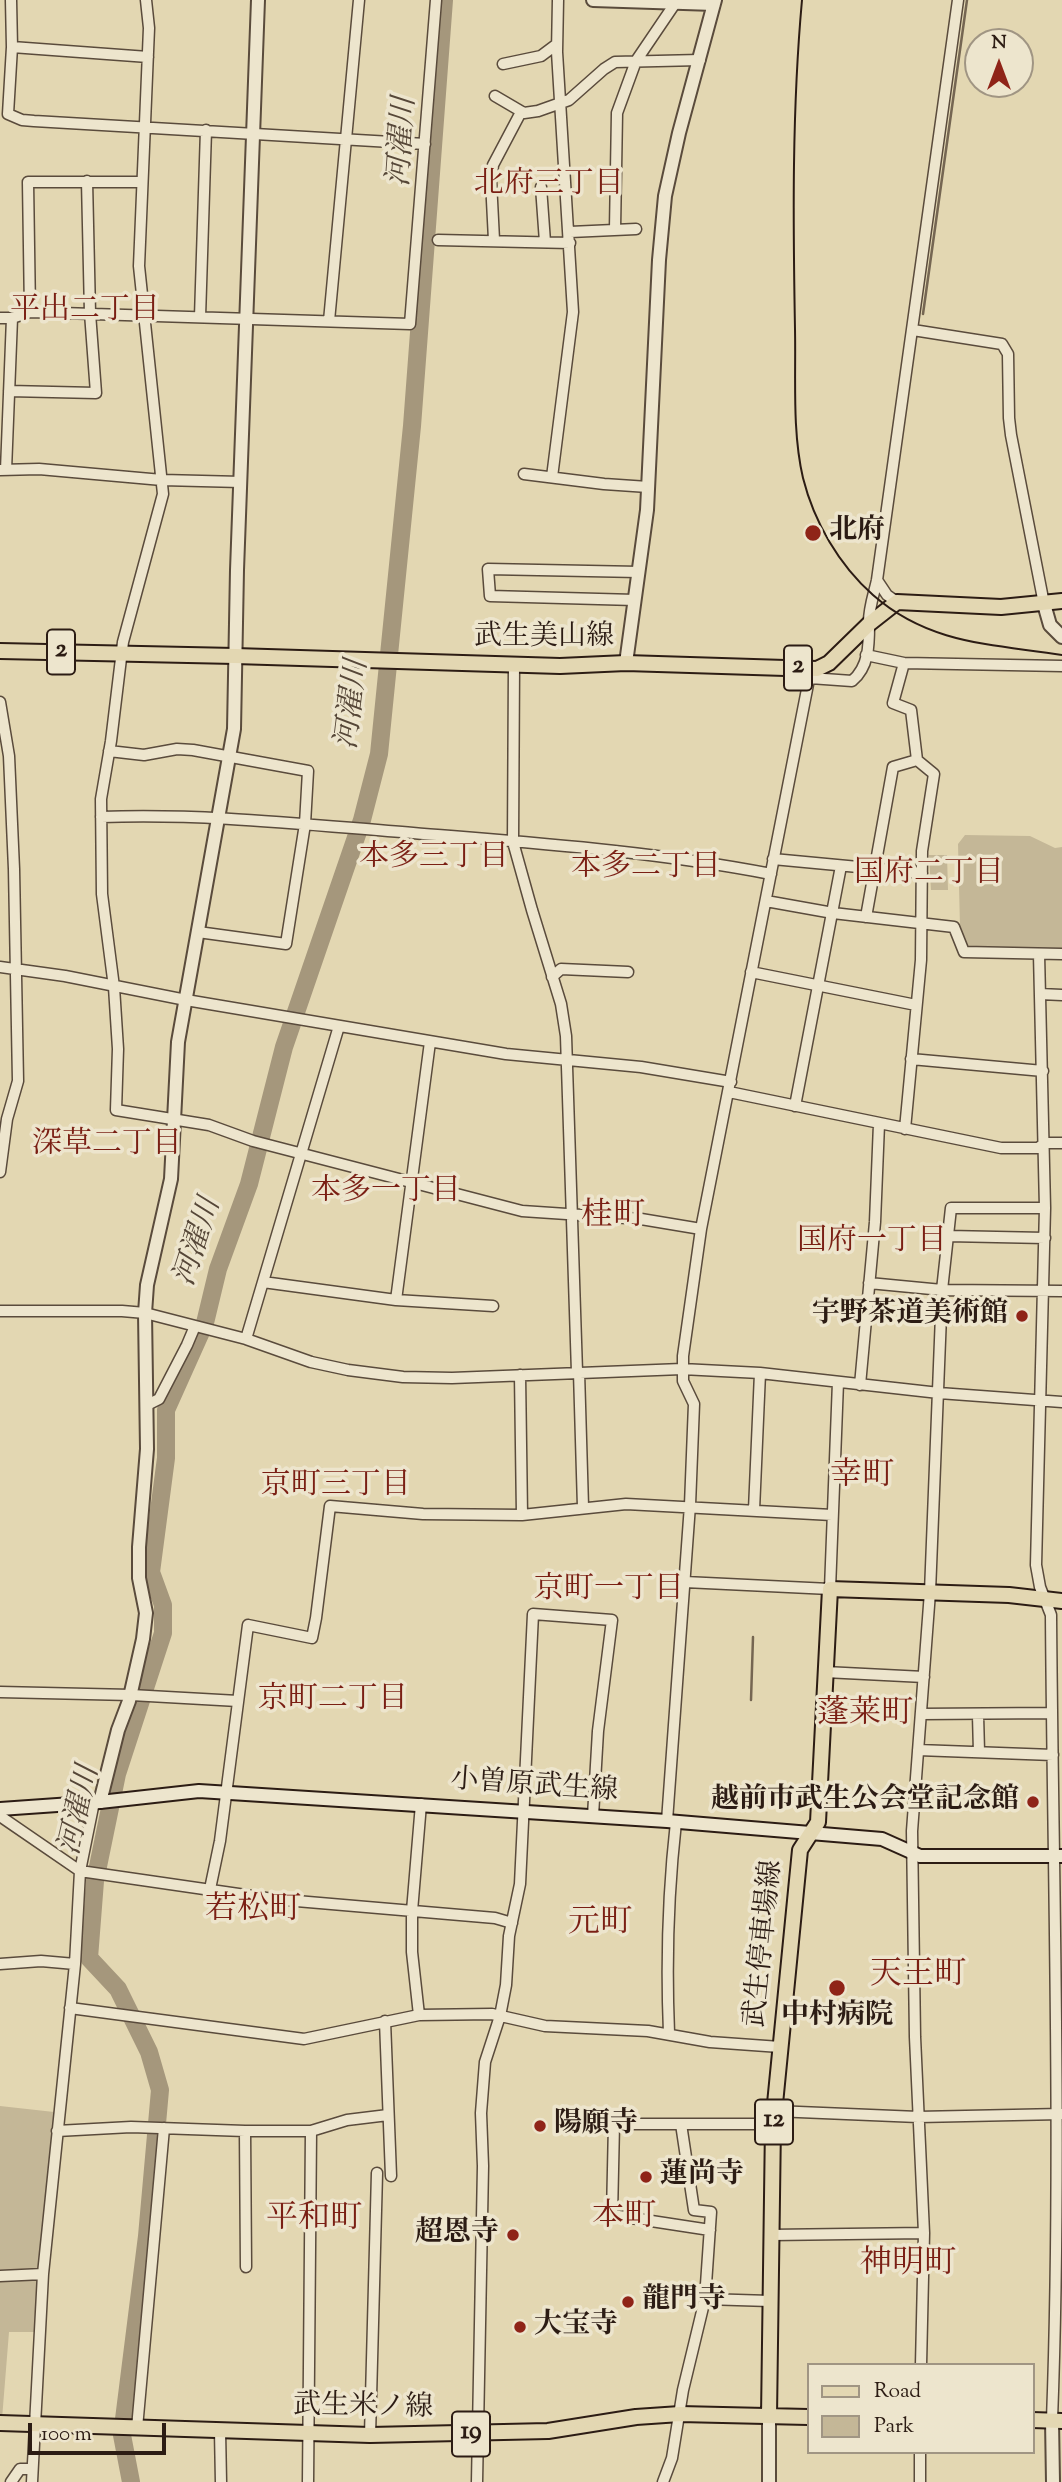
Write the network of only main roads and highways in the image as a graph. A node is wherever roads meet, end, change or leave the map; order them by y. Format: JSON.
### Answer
{"nodes":[{"id":1,"x":1054,"y":602,"type":"edge"},
{"id":2,"x":0,"y":651,"type":"edge"},
{"id":3,"x":1062,"y":1601,"type":"edge"},
{"id":4,"x":769,"y":2416,"type":"junction"},
{"id":5,"x":806,"y":2417,"type":"edge"},
{"id":6,"x":1034,"y":2420,"type":"edge"},
{"id":7,"x":1057,"y":2420,"type":"edge"},
{"id":8,"x":0,"y":2423,"type":"edge"}],
"edges":[{"from":1,"to":2,"type":"main road","name":"武生美山線","number":"2"},
{"from":3,"to":4,"type":"main road","name":"武生停車場線","number":"12"},
{"from":4,"to":5,"type":"main road","name":"武生米ノ線","number":"19"},
{"from":4,"to":8,"type":"main road","name":"武生米ノ線","number":"19"},
{"from":6,"to":7,"type":"main road"}]}
